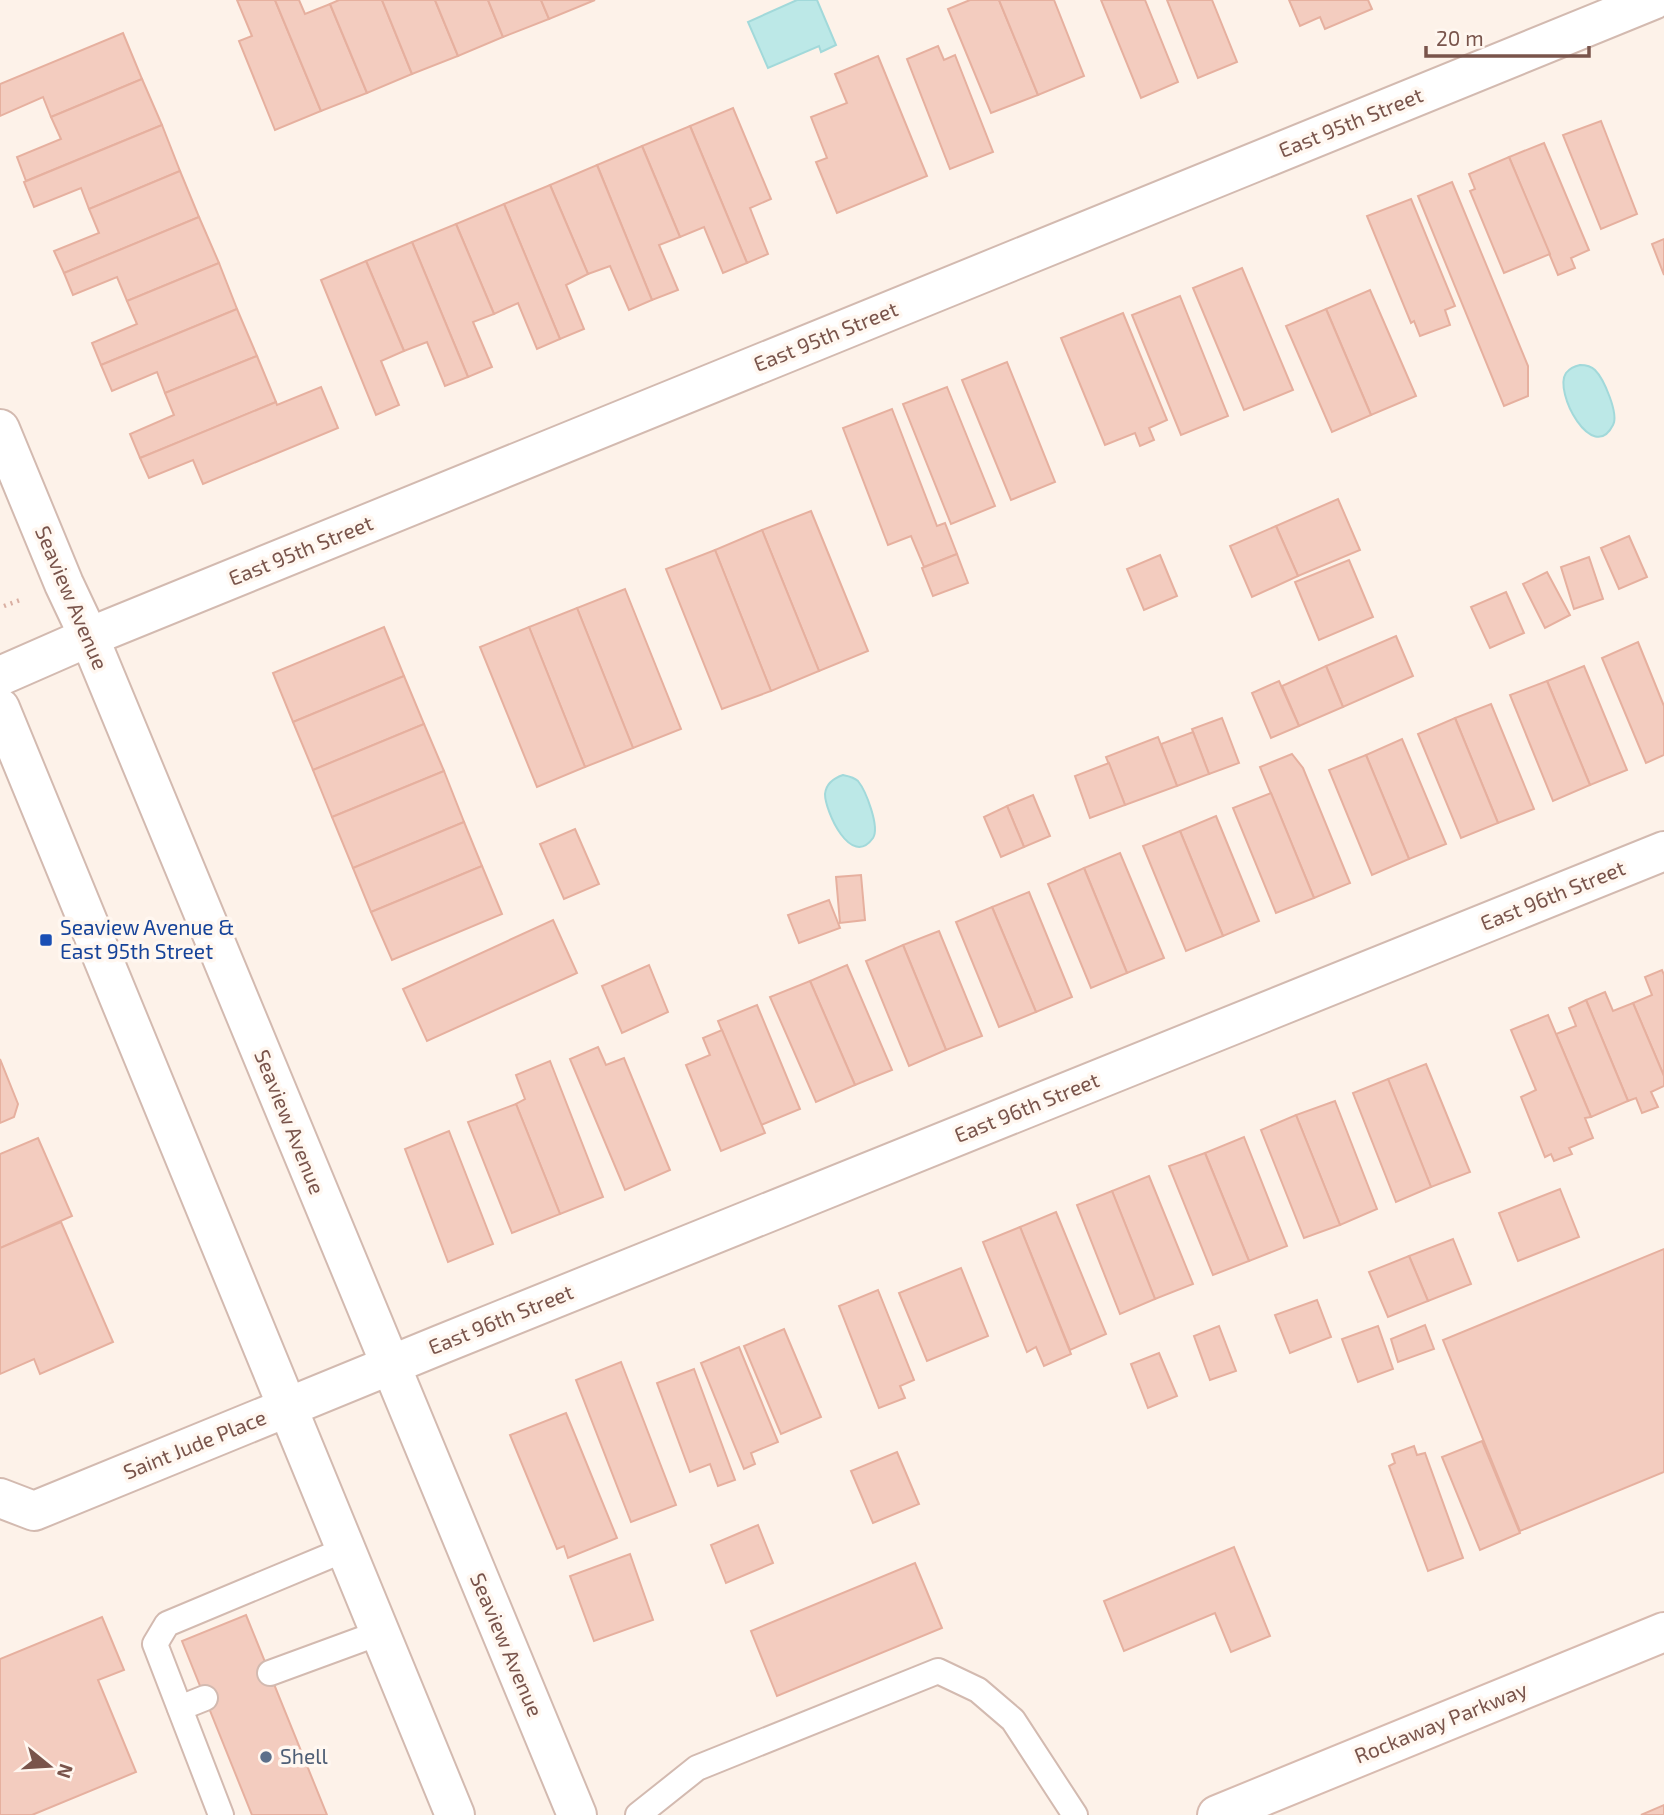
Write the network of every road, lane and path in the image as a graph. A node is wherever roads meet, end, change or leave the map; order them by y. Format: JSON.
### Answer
{"nodes":[{"id":1,"x":1653,"y":0,"type":"edge"},
{"id":2,"x":0,"y":429,"type":"edge"},
{"id":3,"x":89,"y":637,"type":"junction"},
{"id":4,"x":0,"y":676,"type":"edge"},
{"id":5,"x":0,"y":708,"type":"edge"},
{"id":6,"x":1664,"y":851,"type":"edge"},
{"id":7,"x":390,"y":1365,"type":"junction"},
{"id":8,"x":286,"y":1407,"type":"junction"},
{"id":9,"x":0,"y":1498,"type":"edge"},
{"id":10,"x":344,"y":1550,"type":"junction"},
{"id":11,"x":1664,"y":1632,"type":"edge"},
{"id":12,"x":379,"y":1633,"type":"junction"},
{"id":13,"x":270,"y":1674,"type":"dead end"},
{"id":14,"x":205,"y":1698,"type":"dead end"},
{"id":15,"x":180,"y":1708,"type":"junction"},
{"id":16,"x":221,"y":1815,"type":"edge"},
{"id":17,"x":455,"y":1815,"type":"edge"},
{"id":18,"x":577,"y":1815,"type":"edge"},
{"id":19,"x":638,"y":1815,"type":"edge"},
{"id":20,"x":1075,"y":1815,"type":"edge"},
{"id":21,"x":1217,"y":1815,"type":"edge"}],
"edges":[{"from":1,"to":3,"type":"street","name":"East 95th Street"},
{"from":2,"to":3,"type":"street","name":"Seaview Avenue"},
{"from":3,"to":4,"type":"street","name":"East 95th Street"},
{"from":3,"to":7,"type":"street","name":"Seaview Avenue"},
{"from":5,"to":8,"type":"street"},
{"from":6,"to":7,"type":"street","name":"East 96th Street"},
{"from":7,"to":8,"type":"street","name":"Saint Jude Place"},
{"from":7,"to":18,"type":"street","name":"Seaview Avenue"},
{"from":8,"to":9,"type":"street","name":"Saint Jude Place"},
{"from":8,"to":10,"type":"street"},
{"from":10,"to":12,"type":"street"},
{"from":10,"to":15,"type":"lane"},
{"from":11,"to":21,"type":"street","name":"Rockaway Parkway"},
{"from":12,"to":13,"type":"lane"},
{"from":12,"to":17,"type":"street"},
{"from":14,"to":15,"type":"lane"},
{"from":15,"to":16,"type":"lane"},
{"from":19,"to":20,"type":"lane"}]}
